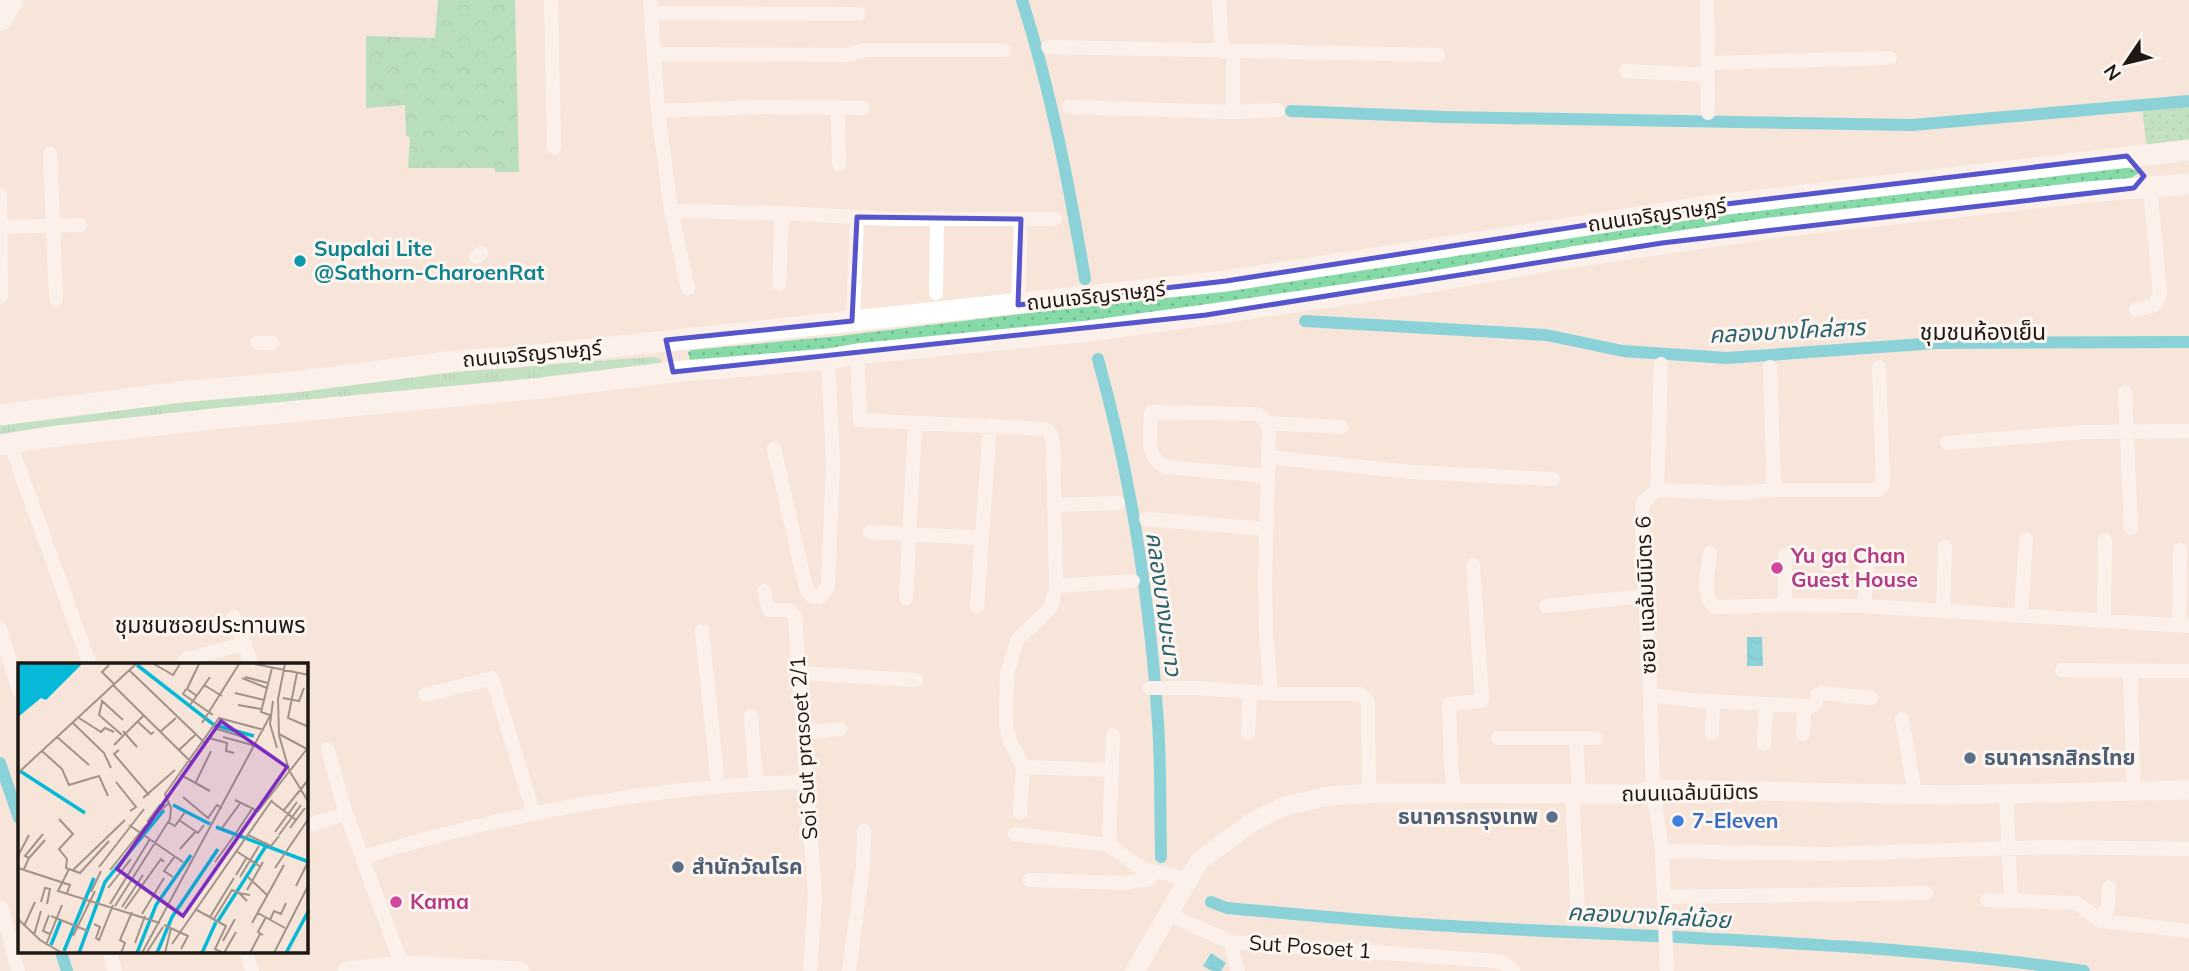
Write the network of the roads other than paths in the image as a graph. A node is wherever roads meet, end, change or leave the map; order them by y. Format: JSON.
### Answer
{"nodes":[{"id":1,"x":11,"y":0,"type":"edge"},
{"id":2,"x":551,"y":0,"type":"edge"},
{"id":3,"x":1219,"y":0,"type":"edge"},
{"id":4,"x":1707,"y":0,"type":"edge"},
{"id":5,"x":650,"y":7,"type":"edge"},
{"id":6,"x":859,"y":14,"type":"dead end"},
{"id":7,"x":0,"y":19,"type":"edge"},
{"id":8,"x":1048,"y":47,"type":"dead end"},
{"id":9,"x":1004,"y":50,"type":"dead end"},
{"id":10,"x":1227,"y":51,"type":"junction"},
{"id":11,"x":654,"y":54,"type":"junction"},
{"id":12,"x":1438,"y":55,"type":"dead end"},
{"id":13,"x":1890,"y":58,"type":"dead end"},
{"id":14,"x":1708,"y":69,"type":"junction"},
{"id":15,"x":1626,"y":71,"type":"dead end"},
{"id":16,"x":1069,"y":107,"type":"dead end"},
{"id":17,"x":838,"y":108,"type":"junction"},
{"id":18,"x":863,"y":108,"type":"dead end"},
{"id":19,"x":1278,"y":110,"type":"dead end"},
{"id":20,"x":658,"y":111,"type":"junction"},
{"id":21,"x":1233,"y":111,"type":"junction"},
{"id":22,"x":1708,"y":113,"type":"dead end"},
{"id":23,"x":554,"y":146,"type":"dead end"},
{"id":24,"x":2182,"y":151,"type":"edge"},
{"id":25,"x":50,"y":154,"type":"dead end"},
{"id":26,"x":2127,"y":156,"type":"junction"},
{"id":27,"x":839,"y":164,"type":"dead end"},
{"id":28,"x":2185,"y":185,"type":"edge"},
{"id":29,"x":2142,"y":187,"type":"junction"},
{"id":30,"x":0,"y":195,"type":"edge"},
{"id":31,"x":671,"y":211,"type":"junction"},
{"id":32,"x":782,"y":213,"type":"junction"},
{"id":33,"x":857,"y":217,"type":"junction"},
{"id":34,"x":937,"y":219,"type":"junction"},
{"id":35,"x":1020,"y":219,"type":"junction"},
{"id":36,"x":1055,"y":219,"type":"dead end"},
{"id":37,"x":80,"y":225,"type":"dead end"},
{"id":38,"x":53,"y":226,"type":"junction"},
{"id":39,"x":1,"y":228,"type":"edge"},
{"id":40,"x":779,"y":284,"type":"dead end"},
{"id":41,"x":688,"y":288,"type":"dead end"},
{"id":42,"x":936,"y":293,"type":"dead end"},
{"id":43,"x":1,"y":296,"type":"edge"},
{"id":44,"x":56,"y":299,"type":"dead end"},
{"id":45,"x":1018,"y":305,"type":"junction"},
{"id":46,"x":2136,"y":310,"type":"dead end"},
{"id":47,"x":853,"y":321,"type":"junction"},
{"id":48,"x":666,"y":340,"type":"junction"},
{"id":49,"x":858,"y":354,"type":"junction"},
{"id":50,"x":828,"y":359,"type":"junction"},
{"id":51,"x":1661,"y":364,"type":"dead end"},
{"id":52,"x":1770,"y":367,"type":"dead end"},
{"id":53,"x":1879,"y":367,"type":"dead end"},
{"id":54,"x":673,"y":372,"type":"junction"},
{"id":55,"x":2125,"y":392,"type":"dead end"},
{"id":56,"x":0,"y":415,"type":"edge"},
{"id":57,"x":1267,"y":423,"type":"junction"},
{"id":58,"x":915,"y":424,"type":"junction"},
{"id":59,"x":990,"y":425,"type":"junction"},
{"id":60,"x":1341,"y":427,"type":"dead end"},
{"id":61,"x":2189,"y":431,"type":"edge"},
{"id":62,"x":2127,"y":432,"type":"junction"},
{"id":63,"x":1947,"y":443,"type":"dead end"},
{"id":64,"x":5,"y":444,"type":"edge"},
{"id":65,"x":774,"y":449,"type":"dead end"},
{"id":66,"x":1268,"y":457,"type":"junction"},
{"id":67,"x":1266,"y":477,"type":"junction"},
{"id":68,"x":1553,"y":479,"type":"dead end"},
{"id":69,"x":1657,"y":490,"type":"junction"},
{"id":70,"x":1774,"y":490,"type":"junction"},
{"id":71,"x":1118,"y":503,"type":"dead end"},
{"id":72,"x":1053,"y":505,"type":"junction"},
{"id":73,"x":1146,"y":519,"type":"dead end"},
{"id":74,"x":2131,"y":528,"type":"dead end"},
{"id":75,"x":1266,"y":529,"type":"junction"},
{"id":76,"x":870,"y":532,"type":"dead end"},
{"id":77,"x":909,"y":535,"type":"junction"},
{"id":78,"x":982,"y":538,"type":"junction"},
{"id":79,"x":2026,"y":539,"type":"dead end"},
{"id":80,"x":2105,"y":540,"type":"dead end"},
{"id":81,"x":1945,"y":547,"type":"dead end"},
{"id":82,"x":1869,"y":550,"type":"dead end"},
{"id":83,"x":2180,"y":550,"type":"dead end"},
{"id":84,"x":1710,"y":553,"type":"dead end"},
{"id":85,"x":1785,"y":555,"type":"dead end"},
{"id":86,"x":1473,"y":565,"type":"dead end"},
{"id":87,"x":1133,"y":581,"type":"dead end"},
{"id":88,"x":1056,"y":586,"type":"junction"},
{"id":89,"x":764,"y":590,"type":"dead end"},
{"id":90,"x":1645,"y":596,"type":"junction"},
{"id":91,"x":906,"y":598,"type":"dead end"},
{"id":92,"x":1786,"y":605,"type":"junction"},
{"id":93,"x":977,"y":606,"type":"dead end"},
{"id":94,"x":1546,"y":606,"type":"dead end"},
{"id":95,"x":1864,"y":606,"type":"junction"},
{"id":96,"x":1943,"y":611,"type":"junction"},
{"id":97,"x":2021,"y":616,"type":"junction"},
{"id":98,"x":234,"y":617,"type":"dead end"},
{"id":99,"x":2104,"y":621,"type":"junction"},
{"id":100,"x":2184,"y":626,"type":"edge"},
{"id":101,"x":0,"y":629,"type":"edge"},
{"id":102,"x":702,"y":631,"type":"dead end"},
{"id":103,"x":244,"y":644,"type":"junction"},
{"id":104,"x":89,"y":663,"type":"edge"},
{"id":105,"x":184,"y":663,"type":"edge"},
{"id":106,"x":251,"y":663,"type":"edge"},
{"id":107,"x":2062,"y":670,"type":"dead end"},
{"id":108,"x":2130,"y":671,"type":"junction"},
{"id":109,"x":2189,"y":671,"type":"edge"},
{"id":110,"x":800,"y":673,"type":"junction"},
{"id":111,"x":916,"y":680,"type":"dead end"},
{"id":112,"x":18,"y":688,"type":"edge"},
{"id":113,"x":1157,"y":688,"type":"dead end"},
{"id":114,"x":1250,"y":692,"type":"junction"},
{"id":115,"x":1271,"y":693,"type":"junction"},
{"id":116,"x":425,"y":695,"type":"dead end"},
{"id":117,"x":1650,"y":695,"type":"junction"},
{"id":118,"x":1871,"y":698,"type":"dead end"},
{"id":119,"x":1713,"y":701,"type":"junction"},
{"id":120,"x":1766,"y":704,"type":"junction"},
{"id":121,"x":1804,"y":706,"type":"junction"},
{"id":122,"x":751,"y":716,"type":"dead end"},
{"id":123,"x":1902,"y":719,"type":"dead end"},
{"id":124,"x":840,"y":729,"type":"dead end"},
{"id":125,"x":803,"y":733,"type":"junction"},
{"id":126,"x":1248,"y":733,"type":"dead end"},
{"id":127,"x":1712,"y":734,"type":"dead end"},
{"id":128,"x":1803,"y":734,"type":"dead end"},
{"id":129,"x":1113,"y":735,"type":"dead end"},
{"id":130,"x":1498,"y":738,"type":"dead end"},
{"id":131,"x":1576,"y":738,"type":"junction"},
{"id":132,"x":1596,"y":738,"type":"dead end"},
{"id":133,"x":1764,"y":744,"type":"dead end"},
{"id":134,"x":328,"y":750,"type":"dead end"},
{"id":135,"x":1023,"y":767,"type":"junction"},
{"id":136,"x":1112,"y":769,"type":"junction"},
{"id":137,"x":806,"y":782,"type":"junction"},
{"id":138,"x":756,"y":783,"type":"junction"},
{"id":139,"x":718,"y":785,"type":"junction"},
{"id":140,"x":1653,"y":789,"type":"junction"},
{"id":141,"x":2189,"y":790,"type":"edge"},
{"id":142,"x":2134,"y":792,"type":"junction"},
{"id":143,"x":1369,"y":793,"type":"junction"},
{"id":144,"x":1455,"y":794,"type":"junction"},
{"id":145,"x":1576,"y":794,"type":"junction"},
{"id":146,"x":1914,"y":794,"type":"junction"},
{"id":147,"x":2006,"y":794,"type":"junction"},
{"id":148,"x":1020,"y":813,"type":"dead end"},
{"id":149,"x":346,"y":814,"type":"junction"},
{"id":150,"x":534,"y":814,"type":"junction"},
{"id":151,"x":308,"y":825,"type":"edge"},
{"id":152,"x":864,"y":831,"type":"dead end"},
{"id":153,"x":1015,"y":834,"type":"dead end"},
{"id":154,"x":1109,"y":845,"type":"junction"},
{"id":155,"x":2008,"y":848,"type":"junction"},
{"id":156,"x":2189,"y":849,"type":"edge"},
{"id":157,"x":1662,"y":850,"type":"junction"},
{"id":158,"x":363,"y":857,"type":"junction"},
{"id":159,"x":1152,"y":871,"type":"junction"},
{"id":160,"x":1188,"y":879,"type":"junction"},
{"id":161,"x":1030,"y":880,"type":"dead end"},
{"id":162,"x":2109,"y":887,"type":"dead end"},
{"id":163,"x":1926,"y":893,"type":"dead end"},
{"id":164,"x":1665,"y":897,"type":"junction"},
{"id":165,"x":1987,"y":900,"type":"dead end"},
{"id":166,"x":2011,"y":900,"type":"junction"},
{"id":167,"x":2,"y":908,"type":"edge"},
{"id":168,"x":1168,"y":914,"type":"junction"},
{"id":169,"x":1578,"y":916,"type":"dead end"},
{"id":170,"x":2101,"y":921,"type":"junction"},
{"id":171,"x":2189,"y":931,"type":"edge"},
{"id":172,"x":1230,"y":942,"type":"junction"},
{"id":173,"x":111,"y":954,"type":"edge"},
{"id":174,"x":247,"y":954,"type":"edge"},
{"id":175,"x":402,"y":965,"type":"junction"},
{"id":176,"x":18,"y":971,"type":"edge"},
{"id":177,"x":115,"y":971,"type":"edge"},
{"id":178,"x":252,"y":971,"type":"edge"},
{"id":179,"x":347,"y":971,"type":"edge"},
{"id":180,"x":520,"y":971,"type":"edge"},
{"id":181,"x":810,"y":971,"type":"edge"},
{"id":182,"x":849,"y":971,"type":"edge"},
{"id":183,"x":1135,"y":971,"type":"edge"},
{"id":184,"x":1238,"y":971,"type":"edge"},
{"id":185,"x":1513,"y":971,"type":"edge"},
{"id":186,"x":1667,"y":971,"type":"edge"}],
"edges":[{"from":1,"to":7,"type":"highway"},
{"from":2,"to":23,"type":"street"},
{"from":3,"to":10,"type":"street"},
{"from":4,"to":14,"type":"street"},
{"from":5,"to":6,"type":"street"},
{"from":5,"to":11,"type":"street"},
{"from":8,"to":10,"type":"street"},
{"from":9,"to":11,"type":"street"},
{"from":10,"to":12,"type":"street"},
{"from":10,"to":21,"type":"street"},
{"from":11,"to":20,"type":"street"},
{"from":13,"to":14,"type":"street"},
{"from":14,"to":15,"type":"street"},
{"from":14,"to":22,"type":"street"},
{"from":16,"to":21,"type":"street"},
{"from":17,"to":18,"type":"street"},
{"from":17,"to":20,"type":"street"},
{"from":17,"to":27,"type":"street"},
{"from":19,"to":21,"type":"street"},
{"from":20,"to":31,"type":"street"},
{"from":24,"to":26,"type":"main road","name":"ถนนเจริญราษฎร์"},
{"from":24,"to":28,"type":"main road"},
{"from":25,"to":38,"type":"street"},
{"from":26,"to":29,"type":"main road"},
{"from":26,"to":45,"type":"main road","name":"ถนนเจริญราษฎร์"},
{"from":28,"to":29,"type":"main road","name":"ถนนเจริญราษฎร์"},
{"from":29,"to":46,"type":"street"},
{"from":29,"to":49,"type":"main road","name":"ถนนเจริญราษฎร์"},
{"from":30,"to":39,"type":"street"},
{"from":31,"to":32,"type":"street"},
{"from":31,"to":41,"type":"street"},
{"from":32,"to":33,"type":"street"},
{"from":32,"to":40,"type":"street"},
{"from":33,"to":34,"type":"street"},
{"from":33,"to":47,"type":"street"},
{"from":34,"to":35,"type":"street"},
{"from":34,"to":42,"type":"street"},
{"from":35,"to":36,"type":"street"},
{"from":35,"to":45,"type":"street"},
{"from":37,"to":38,"type":"street"},
{"from":38,"to":39,"type":"street"},
{"from":38,"to":44,"type":"street"},
{"from":39,"to":43,"type":"street"},
{"from":45,"to":47,"type":"main road","name":"ถนนเจริญราษฎร์"},
{"from":47,"to":48,"type":"main road","name":"ถนนเจริญราษฎร์"},
{"from":48,"to":54,"type":"main road"},
{"from":48,"to":56,"type":"main road","name":"ถนนเจริญราษฎร์"},
{"from":49,"to":50,"type":"main road","name":"ถนนเจริญราษฎร์"},
{"from":49,"to":58,"type":"street"},
{"from":50,"to":54,"type":"main road","name":"ถนนเจริญราษฎร์"},
{"from":50,"to":65,"type":"street"},
{"from":51,"to":69,"type":"street","name":"ซอย แฉล้มนิมิตร 6"},
{"from":52,"to":70,"type":"street"},
{"from":53,"to":70,"type":"street"},
{"from":54,"to":64,"type":"main road","name":"ถนนเจริญราษฎร์"},
{"from":55,"to":62,"type":"street"},
{"from":57,"to":60,"type":"street"},
{"from":57,"to":66,"type":"street"},
{"from":57,"to":67,"type":"street"},
{"from":58,"to":59,"type":"street"},
{"from":58,"to":77,"type":"street"},
{"from":59,"to":72,"type":"street"},
{"from":59,"to":78,"type":"street"},
{"from":61,"to":62,"type":"street"},
{"from":62,"to":63,"type":"street"},
{"from":62,"to":74,"type":"street"},
{"from":64,"to":104,"type":"street"},
{"from":66,"to":67,"type":"street"},
{"from":66,"to":68,"type":"street"},
{"from":67,"to":75,"type":"street"},
{"from":69,"to":70,"type":"street"},
{"from":69,"to":90,"type":"street","name":"ซอย แฉล้มนิมิตร 6"},
{"from":71,"to":72,"type":"street"},
{"from":72,"to":88,"type":"street"},
{"from":73,"to":75,"type":"street"},
{"from":75,"to":115,"type":"street"},
{"from":76,"to":77,"type":"street"},
{"from":77,"to":78,"type":"street"},
{"from":77,"to":91,"type":"street"},
{"from":78,"to":93,"type":"street"},
{"from":79,"to":97,"type":"street"},
{"from":80,"to":99,"type":"street"},
{"from":81,"to":96,"type":"street"},
{"from":82,"to":95,"type":"street"},
{"from":83,"to":100,"type":"street"},
{"from":84,"to":92,"type":"street"},
{"from":85,"to":92,"type":"street"},
{"from":86,"to":144,"type":"street"},
{"from":87,"to":88,"type":"street"},
{"from":88,"to":135,"type":"street"},
{"from":89,"to":110,"type":"street","name":"Soi Sut prasoet 2/1"},
{"from":90,"to":94,"type":"street"},
{"from":90,"to":117,"type":"street","name":"ซอย แฉล้มนิมิตร 6"},
{"from":92,"to":95,"type":"street"},
{"from":95,"to":96,"type":"street"},
{"from":96,"to":97,"type":"street"},
{"from":97,"to":99,"type":"street"},
{"from":98,"to":103,"type":"street"},
{"from":99,"to":100,"type":"street"},
{"from":101,"to":112,"type":"street"},
{"from":102,"to":139,"type":"street"},
{"from":103,"to":105,"type":"street"},
{"from":103,"to":106,"type":"street"},
{"from":107,"to":108,"type":"street"},
{"from":108,"to":109,"type":"street"},
{"from":108,"to":142,"type":"street"},
{"from":110,"to":111,"type":"street"},
{"from":110,"to":125,"type":"street","name":"Soi Sut prasoet 2/1"},
{"from":113,"to":114,"type":"street"},
{"from":114,"to":115,"type":"street"},
{"from":114,"to":126,"type":"street"},
{"from":115,"to":143,"type":"street"},
{"from":116,"to":150,"type":"street"},
{"from":117,"to":119,"type":"street"},
{"from":117,"to":140,"type":"street","name":"ซอย แฉล้มนิมิตร 6"},
{"from":118,"to":121,"type":"street"},
{"from":119,"to":120,"type":"street"},
{"from":119,"to":127,"type":"street"},
{"from":120,"to":121,"type":"street"},
{"from":120,"to":133,"type":"street"},
{"from":121,"to":128,"type":"street"},
{"from":122,"to":138,"type":"street"},
{"from":123,"to":146,"type":"street"},
{"from":124,"to":125,"type":"street"},
{"from":125,"to":137,"type":"street","name":"Soi Sut prasoet 2/1"},
{"from":129,"to":136,"type":"street"},
{"from":130,"to":131,"type":"street"},
{"from":131,"to":132,"type":"street"},
{"from":131,"to":145,"type":"street"},
{"from":134,"to":149,"type":"street"},
{"from":135,"to":136,"type":"street"},
{"from":135,"to":148,"type":"street"},
{"from":136,"to":154,"type":"street"},
{"from":137,"to":138,"type":"street"},
{"from":137,"to":181,"type":"street","name":"Soi Sut prasoet 2/1"},
{"from":138,"to":139,"type":"street"},
{"from":139,"to":150,"type":"street"},
{"from":140,"to":145,"type":"street","name":"ถนนแฉล้มนิมิตร"},
{"from":140,"to":146,"type":"street","name":"ถนนแฉล้มนิมิตร"},
{"from":140,"to":157,"type":"street","name":"ซอย แฉล้มนิมิตร 6"},
{"from":141,"to":142,"type":"street","name":"ถนนแฉล้มนิมิตร"},
{"from":142,"to":147,"type":"street","name":"ถนนแฉล้มนิมิตร"},
{"from":143,"to":144,"type":"street","name":"ถนนแฉล้มนิมิตร"},
{"from":143,"to":160,"type":"street","name":"ถนนแฉล้มนิมิตร"},
{"from":144,"to":145,"type":"street","name":"ถนนแฉล้มนิมิตร"},
{"from":145,"to":169,"type":"street"},
{"from":146,"to":147,"type":"street","name":"ถนนแฉล้มนิมิตร"},
{"from":147,"to":155,"type":"street"},
{"from":149,"to":151,"type":"street"},
{"from":149,"to":158,"type":"street"},
{"from":150,"to":158,"type":"street"},
{"from":152,"to":182,"type":"street"},
{"from":153,"to":154,"type":"street"},
{"from":154,"to":159,"type":"street"},
{"from":155,"to":156,"type":"street"},
{"from":155,"to":157,"type":"street"},
{"from":155,"to":166,"type":"street"},
{"from":157,"to":164,"type":"street","name":"ซอย แฉล้มนิมิตร 6"},
{"from":158,"to":175,"type":"street"},
{"from":159,"to":160,"type":"street"},
{"from":159,"to":161,"type":"street"},
{"from":160,"to":168,"type":"street","name":"ถนนแฉล้มนิมิตร"},
{"from":162,"to":170,"type":"street"},
{"from":163,"to":164,"type":"street"},
{"from":164,"to":186,"type":"street","name":"ซอย แฉล้มนิมิตร 6"},
{"from":165,"to":166,"type":"street"},
{"from":166,"to":170,"type":"street"},
{"from":167,"to":176,"type":"street"},
{"from":168,"to":172,"type":"street","name":"Sut Posoet 1"},
{"from":168,"to":183,"type":"street","name":"ถนนแฉล้มนิมิตร"},
{"from":170,"to":171,"type":"street"},
{"from":172,"to":184,"type":"street","name":"Sut Posoet 1"},
{"from":172,"to":185,"type":"street","name":"Sut Posoet 1"},
{"from":173,"to":177,"type":"street"},
{"from":174,"to":178,"type":"street"},
{"from":175,"to":179,"type":"street"},
{"from":175,"to":180,"type":"street"}]}
